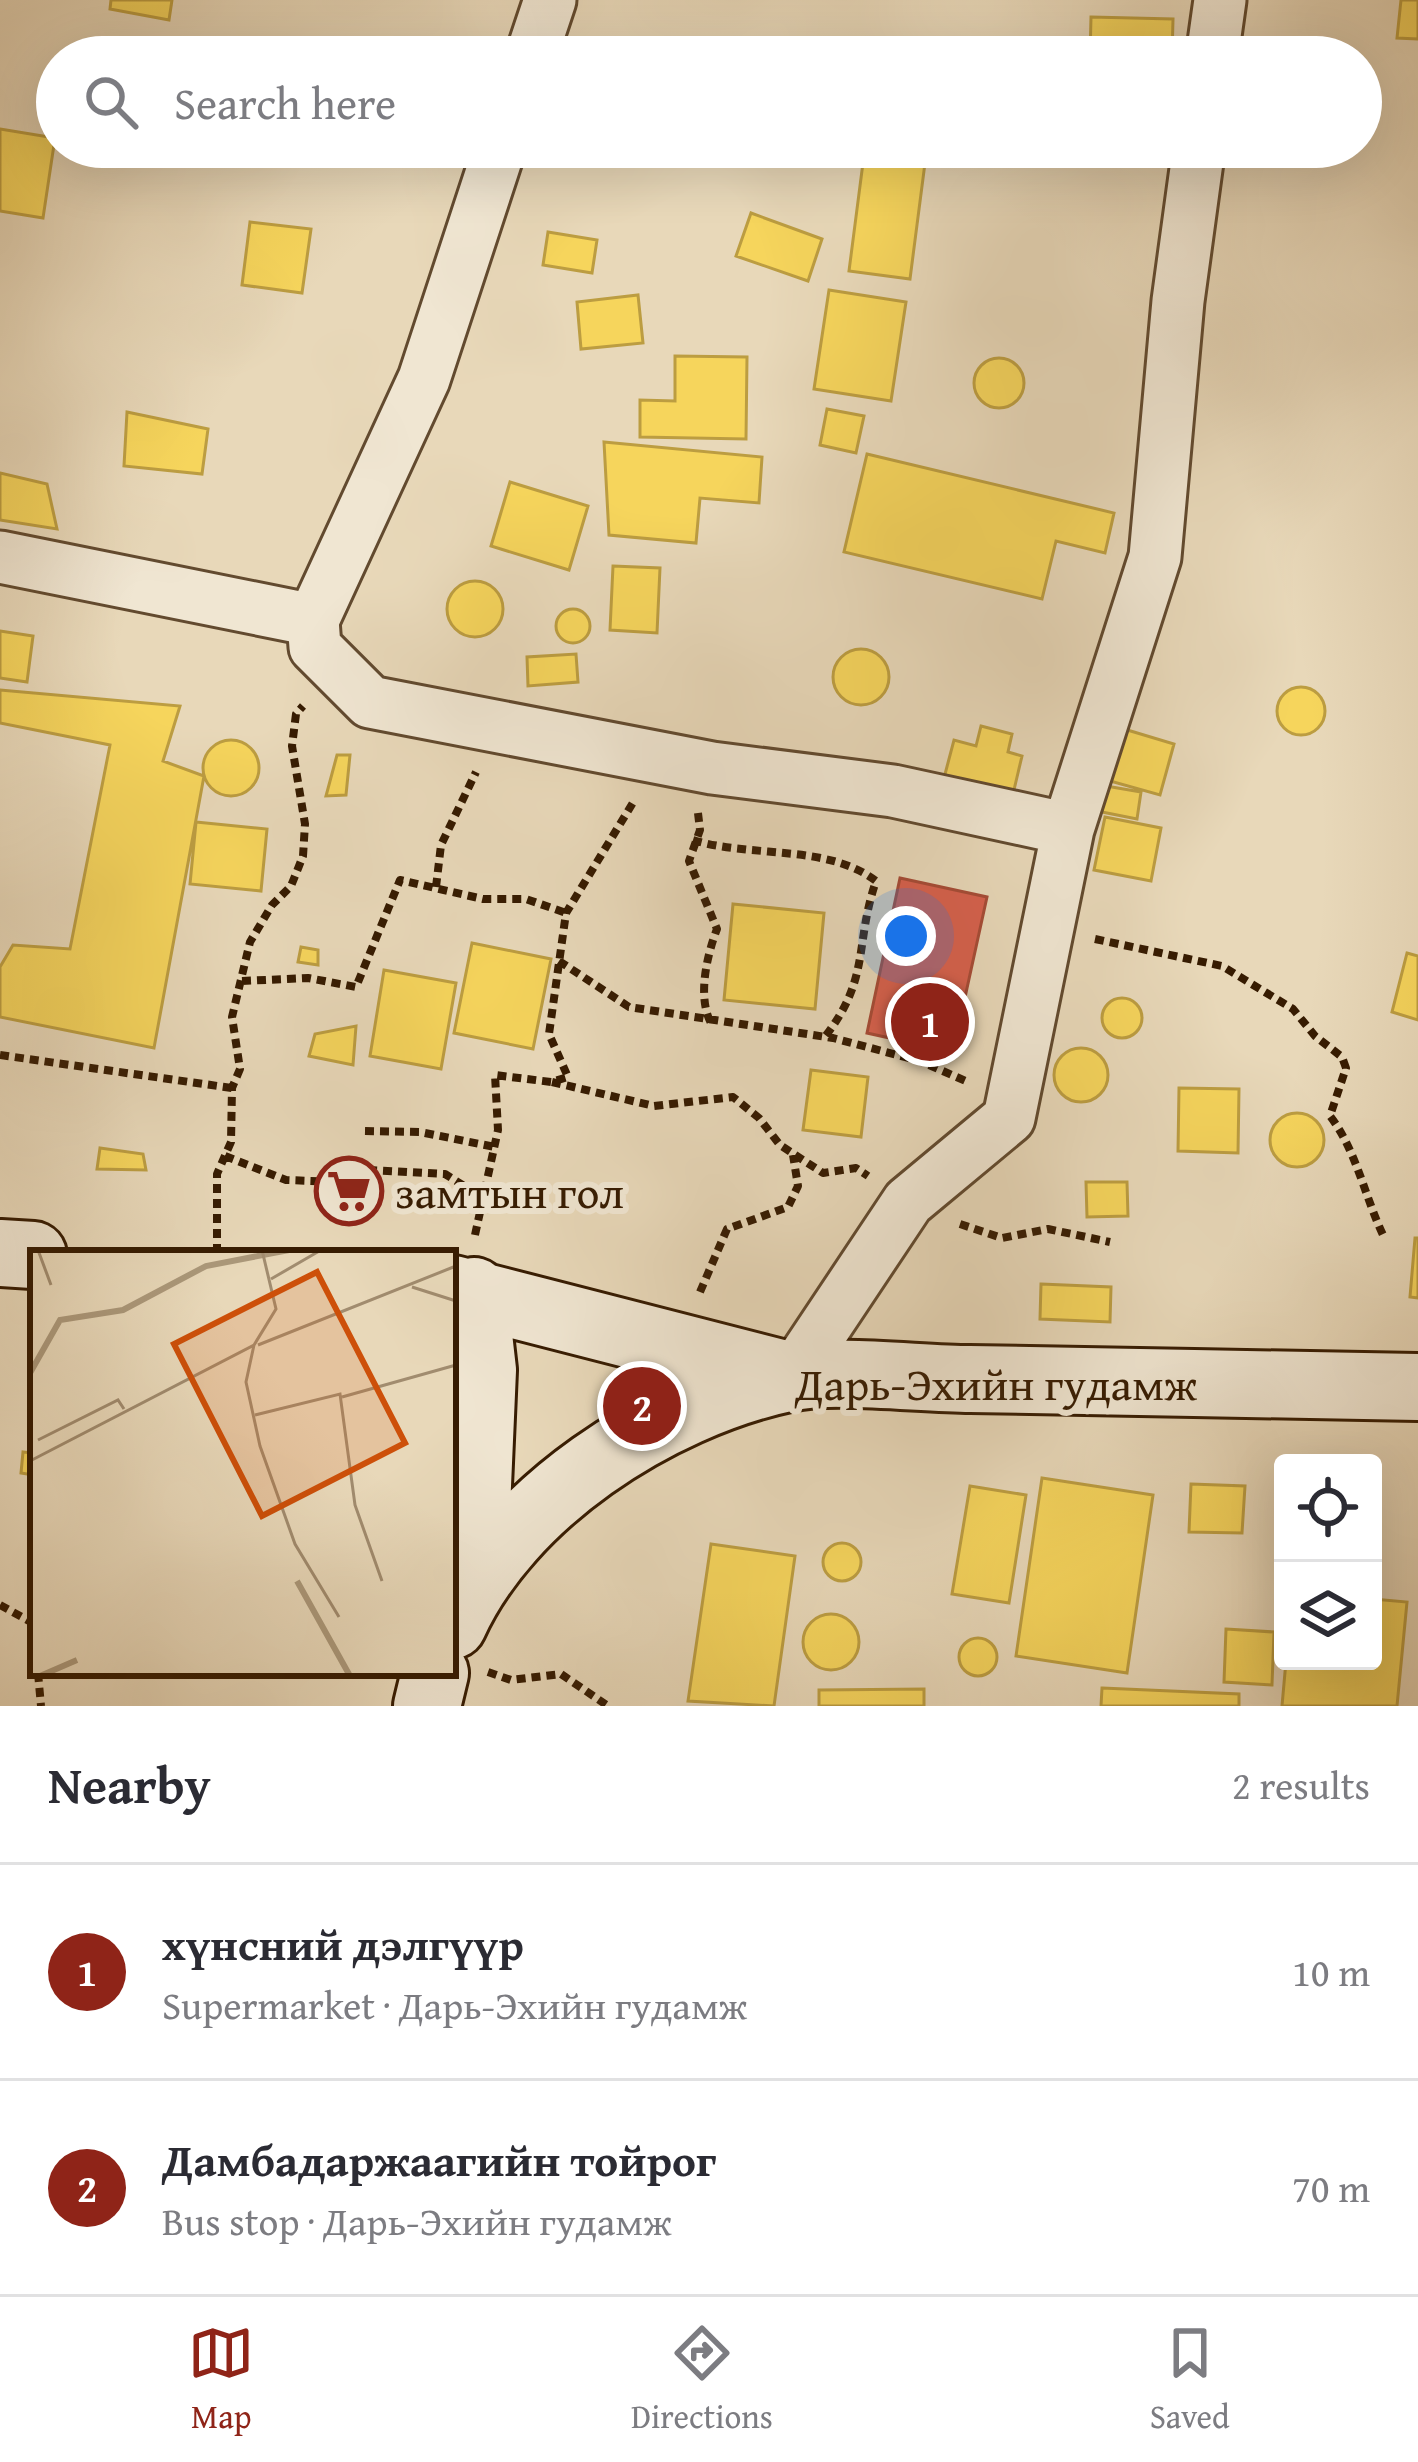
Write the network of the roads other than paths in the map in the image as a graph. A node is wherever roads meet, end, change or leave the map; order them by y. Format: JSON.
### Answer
{"nodes":[{"id":1,"x":550,"y":0,"type":"edge"},
{"id":2,"x":1220,"y":0,"type":"edge"},
{"id":3,"x":538,"y":36,"type":"edge"},
{"id":4,"x":1215,"y":36,"type":"edge"},
{"id":5,"x":493,"y":168,"type":"edge"},
{"id":6,"x":1196,"y":168,"type":"edge"},
{"id":7,"x":0,"y":557,"type":"edge"},
{"id":8,"x":314,"y":620,"type":"junction"},
{"id":9,"x":1068,"y":829,"type":"junction"},
{"id":10,"x":0,"y":1252,"type":"edge"},
{"id":11,"x":30,"y":1255,"type":"edge"},
{"id":12,"x":462,"y":1290,"type":"edge"},
{"id":13,"x":792,"y":1376,"type":"junction"},
{"id":14,"x":1418,"y":1387,"type":"edge"},
{"id":15,"x":456,"y":1614,"type":"edge"},
{"id":16,"x":456,"y":1643,"type":"edge"}],
"edges":[{"from":1,"to":3,"type":"street"},
{"from":2,"to":4,"type":"street"},
{"from":5,"to":8,"type":"street"},
{"from":6,"to":9,"type":"street"},
{"from":7,"to":8,"type":"street"},
{"from":8,"to":9,"type":"street"},
{"from":9,"to":13,"type":"street"},
{"from":10,"to":11,"type":"main road"},
{"from":12,"to":13,"type":"main road"},
{"from":12,"to":15,"type":"main road"},
{"from":13,"to":14,"type":"main road","name":"Дарь-Эхийн гудамж"},
{"from":13,"to":16,"type":"main road","name":"Дарь-Эхийн гудамж"}]}
